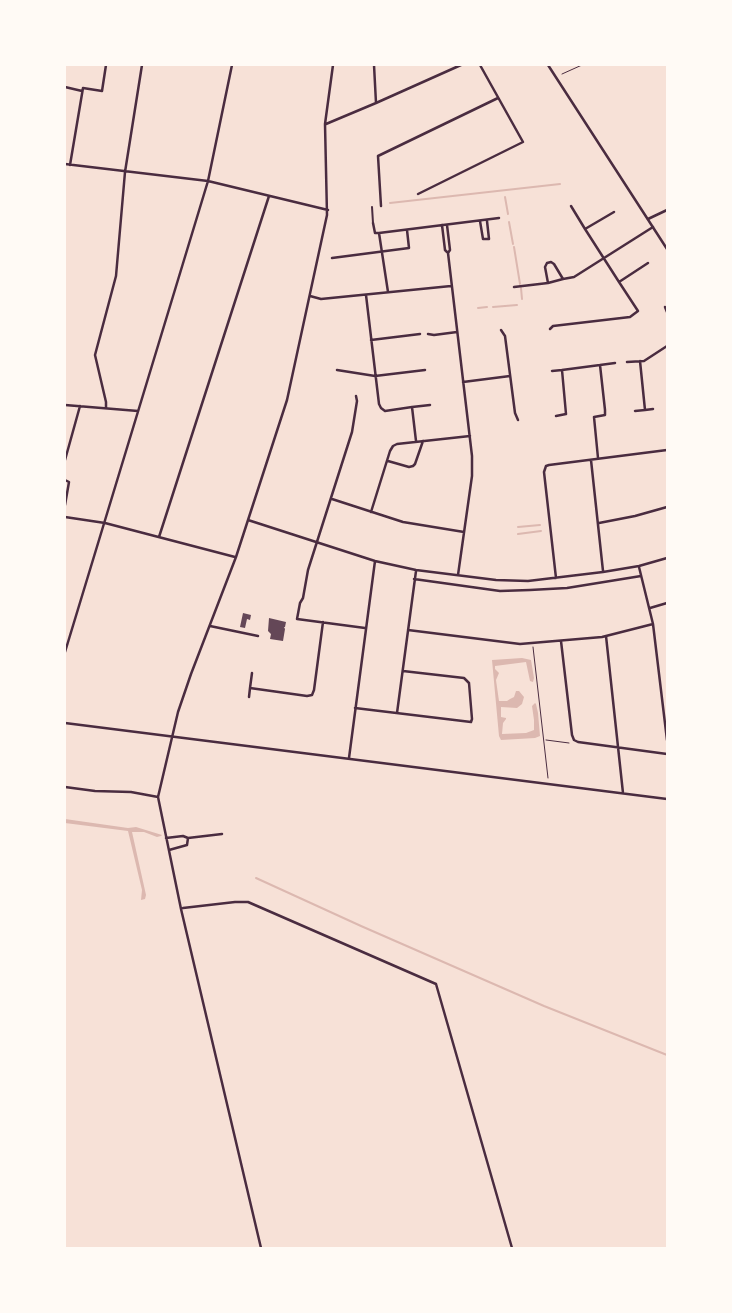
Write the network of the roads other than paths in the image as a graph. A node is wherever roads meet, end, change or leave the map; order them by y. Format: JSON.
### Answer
{"nodes":[{"id":1,"x":106,"y":65,"type":"edge"},
{"id":2,"x":142,"y":65,"type":"edge"},
{"id":3,"x":232,"y":65,"type":"edge"},
{"id":4,"x":333,"y":65,"type":"edge"},
{"id":5,"x":374,"y":65,"type":"edge"},
{"id":6,"x":461,"y":65,"type":"edge"},
{"id":7,"x":480,"y":65,"type":"edge"},
{"id":8,"x":548,"y":65,"type":"edge"},
{"id":9,"x":65,"y":87,"type":"edge"},
{"id":10,"x":83,"y":91,"type":"junction"},
{"id":11,"x":498,"y":97,"type":"junction"},
{"id":12,"x":376,"y":103,"type":"junction"},
{"id":13,"x":325,"y":124,"type":"junction"},
{"id":14,"x":65,"y":164,"type":"edge"},
{"id":15,"x":70,"y":165,"type":"junction"},
{"id":16,"x":125,"y":172,"type":"junction"},
{"id":17,"x":208,"y":181,"type":"junction"},
{"id":18,"x":418,"y":194,"type":"dead end"},
{"id":19,"x":270,"y":196,"type":"junction"},
{"id":20,"x":381,"y":206,"type":"dead end"},
{"id":21,"x":572,"y":206,"type":"dead end"},
{"id":22,"x":372,"y":207,"type":"dead end"},
{"id":23,"x":328,"y":210,"type":"junction"},
{"id":24,"x":667,"y":210,"type":"edge"},
{"id":25,"x":614,"y":212,"type":"dead end"},
{"id":26,"x":499,"y":218,"type":"dead end"},
{"id":27,"x":648,"y":219,"type":"junction"},
{"id":28,"x":486,"y":220,"type":"junction"},
{"id":29,"x":480,"y":221,"type":"junction"},
{"id":30,"x":373,"y":223,"type":"joint"},
{"id":31,"x":447,"y":225,"type":"junction"},
{"id":32,"x":442,"y":226,"type":"junction"},
{"id":33,"x":653,"y":227,"type":"junction"},
{"id":34,"x":585,"y":229,"type":"junction"},
{"id":35,"x":407,"y":230,"type":"junction"},
{"id":36,"x":379,"y":233,"type":"junction"},
{"id":37,"x":667,"y":249,"type":"edge"},
{"id":38,"x":381,"y":252,"type":"junction"},
{"id":39,"x":447,"y":253,"type":"junction"},
{"id":40,"x":332,"y":258,"type":"dead end"},
{"id":41,"x":603,"y":258,"type":"junction"},
{"id":42,"x":648,"y":263,"type":"dead end"},
{"id":43,"x":563,"y":279,"type":"junction"},
{"id":44,"x":619,"y":282,"type":"junction"},
{"id":45,"x":548,"y":283,"type":"junction"},
{"id":46,"x":452,"y":286,"type":"junction"},
{"id":47,"x":514,"y":287,"type":"dead end"},
{"id":48,"x":387,"y":292,"type":"junction"},
{"id":49,"x":366,"y":295,"type":"junction"},
{"id":50,"x":310,"y":296,"type":"junction"},
{"id":51,"x":665,"y":307,"type":"dead end"},
{"id":52,"x":667,"y":312,"type":"edge"},
{"id":53,"x":550,"y":329,"type":"dead end"},
{"id":54,"x":501,"y":330,"type":"dead end"},
{"id":55,"x":457,"y":332,"type":"junction"},
{"id":56,"x":420,"y":334,"type":"dead end"},
{"id":57,"x":428,"y":334,"type":"dead end"},
{"id":58,"x":371,"y":340,"type":"junction"},
{"id":59,"x":667,"y":346,"type":"edge"},
{"id":60,"x":640,"y":361,"type":"junction"},
{"id":61,"x":627,"y":362,"type":"dead end"},
{"id":62,"x":615,"y":363,"type":"dead end"},
{"id":63,"x":600,"y":365,"type":"junction"},
{"id":64,"x":337,"y":370,"type":"dead end"},
{"id":65,"x":425,"y":370,"type":"dead end"},
{"id":66,"x":562,"y":370,"type":"junction"},
{"id":67,"x":552,"y":371,"type":"dead end"},
{"id":68,"x":375,"y":376,"type":"junction"},
{"id":69,"x":510,"y":376,"type":"junction"},
{"id":70,"x":463,"y":382,"type":"junction"},
{"id":71,"x":356,"y":396,"type":"dead end"},
{"id":72,"x":65,"y":405,"type":"edge"},
{"id":73,"x":429,"y":405,"type":"dead end"},
{"id":74,"x":80,"y":406,"type":"junction"},
{"id":75,"x":412,"y":407,"type":"junction"},
{"id":76,"x":106,"y":408,"type":"junction"},
{"id":77,"x":653,"y":409,"type":"dead end"},
{"id":78,"x":645,"y":410,"type":"junction"},
{"id":79,"x":138,"y":411,"type":"junction"},
{"id":80,"x":635,"y":411,"type":"dead end"},
{"id":81,"x":556,"y":416,"type":"dead end"},
{"id":82,"x":518,"y":420,"type":"dead end"},
{"id":83,"x":470,"y":436,"type":"junction"},
{"id":84,"x":416,"y":441,"type":"junction"},
{"id":85,"x":423,"y":441,"type":"junction"},
{"id":86,"x":667,"y":450,"type":"edge"},
{"id":87,"x":598,"y":458,"type":"junction"},
{"id":88,"x":65,"y":460,"type":"edge"},
{"id":89,"x":591,"y":460,"type":"junction"},
{"id":90,"x":387,"y":461,"type":"junction"},
{"id":91,"x":65,"y":480,"type":"edge"},
{"id":92,"x":331,"y":499,"type":"junction"},
{"id":93,"x":65,"y":505,"type":"edge"},
{"id":94,"x":667,"y":507,"type":"edge"},
{"id":95,"x":371,"y":512,"type":"junction"},
{"id":96,"x":65,"y":517,"type":"edge"},
{"id":97,"x":248,"y":520,"type":"junction"},
{"id":98,"x":105,"y":523,"type":"junction"},
{"id":99,"x":598,"y":523,"type":"junction"},
{"id":100,"x":464,"y":532,"type":"junction"},
{"id":101,"x":159,"y":537,"type":"junction"},
{"id":102,"x":316,"y":542,"type":"junction"},
{"id":103,"x":236,"y":557,"type":"junction"},
{"id":104,"x":667,"y":558,"type":"edge"},
{"id":105,"x":375,"y":561,"type":"junction"},
{"id":106,"x":639,"y":566,"type":"junction"},
{"id":107,"x":416,"y":570,"type":"junction"},
{"id":108,"x":603,"y":572,"type":"junction"},
{"id":109,"x":458,"y":576,"type":"junction"},
{"id":110,"x":641,"y":576,"type":"junction"},
{"id":111,"x":556,"y":578,"type":"junction"},
{"id":112,"x":414,"y":579,"type":"junction"},
{"id":113,"x":667,"y":603,"type":"edge"},
{"id":114,"x":649,"y":608,"type":"junction"},
{"id":115,"x":323,"y":622,"type":"junction"},
{"id":116,"x":653,"y":624,"type":"junction"},
{"id":117,"x":210,"y":626,"type":"junction"},
{"id":118,"x":365,"y":628,"type":"junction"},
{"id":119,"x":408,"y":630,"type":"junction"},
{"id":120,"x":258,"y":636,"type":"dead end"},
{"id":121,"x":606,"y":636,"type":"junction"},
{"id":122,"x":561,"y":641,"type":"junction"},
{"id":123,"x":65,"y":652,"type":"edge"},
{"id":124,"x":402,"y":671,"type":"junction"},
{"id":125,"x":252,"y":673,"type":"dead end"},
{"id":126,"x":250,"y":688,"type":"junction"},
{"id":127,"x":248,"y":697,"type":"dead end"},
{"id":128,"x":355,"y":708,"type":"junction"},
{"id":129,"x":397,"y":713,"type":"junction"},
{"id":130,"x":65,"y":723,"type":"edge"},
{"id":131,"x":172,"y":736,"type":"junction"},
{"id":132,"x":667,"y":740,"type":"edge"},
{"id":133,"x":618,"y":748,"type":"junction"},
{"id":134,"x":667,"y":754,"type":"edge"},
{"id":135,"x":349,"y":758,"type":"junction"},
{"id":136,"x":65,"y":787,"type":"edge"},
{"id":137,"x":623,"y":793,"type":"junction"},
{"id":138,"x":158,"y":797,"type":"junction"},
{"id":139,"x":667,"y":799,"type":"edge"},
{"id":140,"x":222,"y":834,"type":"dead end"},
{"id":141,"x":166,"y":838,"type":"junction"},
{"id":142,"x":188,"y":838,"type":"junction"},
{"id":143,"x":168,"y":850,"type":"junction"},
{"id":144,"x":181,"y":909,"type":"junction"},
{"id":145,"x":261,"y":1248,"type":"edge"},
{"id":146,"x":512,"y":1248,"type":"edge"}],
"edges":[{"from":1,"to":10,"type":"street"},
{"from":2,"to":16,"type":"street"},
{"from":3,"to":17,"type":"street"},
{"from":4,"to":13,"type":"street"},
{"from":5,"to":12,"type":"street"},
{"from":6,"to":12,"type":"street"},
{"from":7,"to":11,"type":"street"},
{"from":8,"to":27,"type":"street"},
{"from":9,"to":10,"type":"street"},
{"from":10,"to":15,"type":"street"},
{"from":11,"to":18,"type":"street"},
{"from":11,"to":20,"type":"street"},
{"from":12,"to":13,"type":"street"},
{"from":13,"to":23,"type":"street"},
{"from":14,"to":15,"type":"street"},
{"from":15,"to":16,"type":"street"},
{"from":16,"to":17,"type":"street"},
{"from":16,"to":76,"type":"street"},
{"from":17,"to":19,"type":"street"},
{"from":17,"to":79,"type":"street"},
{"from":19,"to":23,"type":"street"},
{"from":19,"to":101,"type":"street"},
{"from":21,"to":34,"type":"street"},
{"from":22,"to":30,"type":"street"},
{"from":23,"to":50,"type":"street"},
{"from":24,"to":27,"type":"street"},
{"from":25,"to":34,"type":"street"},
{"from":26,"to":28,"type":"street"},
{"from":27,"to":33,"type":"street"},
{"from":28,"to":29,"type":"street"},
{"from":28,"to":29,"type":"street"},
{"from":29,"to":31,"type":"street"},
{"from":30,"to":36,"type":"street"},
{"from":31,"to":32,"type":"street"},
{"from":31,"to":39,"type":"street"},
{"from":32,"to":35,"type":"street"},
{"from":32,"to":39,"type":"street"},
{"from":33,"to":37,"type":"street"},
{"from":33,"to":41,"type":"street"},
{"from":34,"to":41,"type":"street"},
{"from":35,"to":36,"type":"street"},
{"from":35,"to":38,"type":"street"},
{"from":36,"to":38,"type":"street"},
{"from":38,"to":40,"type":"street"},
{"from":38,"to":48,"type":"street"},
{"from":39,"to":46,"type":"street"},
{"from":41,"to":43,"type":"street"},
{"from":41,"to":44,"type":"street"},
{"from":42,"to":44,"type":"street"},
{"from":43,"to":45,"type":"street"},
{"from":43,"to":45,"type":"street"},
{"from":44,"to":53,"type":"street"},
{"from":45,"to":47,"type":"street"},
{"from":46,"to":48,"type":"street"},
{"from":46,"to":55,"type":"street"},
{"from":48,"to":49,"type":"street"},
{"from":49,"to":50,"type":"street"},
{"from":49,"to":58,"type":"street"},
{"from":50,"to":97,"type":"street"},
{"from":51,"to":52,"type":"street"},
{"from":54,"to":69,"type":"street"},
{"from":55,"to":57,"type":"street"},
{"from":55,"to":70,"type":"street"},
{"from":56,"to":58,"type":"street"},
{"from":58,"to":68,"type":"street"},
{"from":59,"to":60,"type":"street"},
{"from":60,"to":61,"type":"street"},
{"from":60,"to":78,"type":"street"},
{"from":62,"to":63,"type":"street"},
{"from":63,"to":66,"type":"street"},
{"from":63,"to":87,"type":"street"},
{"from":64,"to":68,"type":"street"},
{"from":65,"to":68,"type":"street"},
{"from":66,"to":67,"type":"street"},
{"from":66,"to":81,"type":"street"},
{"from":68,"to":75,"type":"street"},
{"from":69,"to":70,"type":"street"},
{"from":69,"to":82,"type":"street"},
{"from":70,"to":83,"type":"street"},
{"from":71,"to":92,"type":"street"},
{"from":72,"to":74,"type":"street"},
{"from":73,"to":75,"type":"street"},
{"from":74,"to":76,"type":"street"},
{"from":74,"to":88,"type":"street"},
{"from":75,"to":84,"type":"street"},
{"from":76,"to":79,"type":"street"},
{"from":77,"to":78,"type":"street"},
{"from":78,"to":80,"type":"street"},
{"from":79,"to":98,"type":"street"},
{"from":83,"to":85,"type":"street"},
{"from":83,"to":100,"type":"street"},
{"from":84,"to":85,"type":"street"},
{"from":84,"to":90,"type":"street"},
{"from":85,"to":90,"type":"street"},
{"from":86,"to":87,"type":"street"},
{"from":87,"to":89,"type":"street"},
{"from":89,"to":99,"type":"street"},
{"from":89,"to":111,"type":"street"},
{"from":90,"to":95,"type":"street"},
{"from":91,"to":93,"type":"street"},
{"from":92,"to":95,"type":"street"},
{"from":92,"to":102,"type":"street"},
{"from":94,"to":99,"type":"street"},
{"from":95,"to":100,"type":"street"},
{"from":96,"to":98,"type":"street"},
{"from":97,"to":102,"type":"street"},
{"from":97,"to":103,"type":"street"},
{"from":98,"to":101,"type":"street"},
{"from":98,"to":123,"type":"street"},
{"from":99,"to":108,"type":"street"},
{"from":100,"to":109,"type":"street"},
{"from":101,"to":103,"type":"street"},
{"from":102,"to":105,"type":"street"},
{"from":102,"to":115,"type":"street"},
{"from":103,"to":117,"type":"street"},
{"from":104,"to":106,"type":"street"},
{"from":105,"to":107,"type":"street"},
{"from":105,"to":118,"type":"street"},
{"from":106,"to":108,"type":"street"},
{"from":106,"to":110,"type":"street"},
{"from":107,"to":109,"type":"street"},
{"from":107,"to":112,"type":"street"},
{"from":108,"to":111,"type":"street"},
{"from":109,"to":111,"type":"street"},
{"from":110,"to":112,"type":"street"},
{"from":110,"to":114,"type":"street"},
{"from":112,"to":119,"type":"street"},
{"from":113,"to":114,"type":"street"},
{"from":114,"to":116,"type":"street"},
{"from":115,"to":118,"type":"street"},
{"from":115,"to":126,"type":"street"},
{"from":116,"to":121,"type":"street"},
{"from":116,"to":132,"type":"street"},
{"from":117,"to":120,"type":"street"},
{"from":117,"to":131,"type":"street"},
{"from":118,"to":128,"type":"street"},
{"from":119,"to":122,"type":"street"},
{"from":119,"to":124,"type":"street"},
{"from":121,"to":122,"type":"street"},
{"from":121,"to":133,"type":"street"},
{"from":122,"to":133,"type":"street"},
{"from":124,"to":129,"type":"street"},
{"from":124,"to":129,"type":"street"},
{"from":125,"to":126,"type":"street"},
{"from":126,"to":127,"type":"street"},
{"from":128,"to":129,"type":"street"},
{"from":128,"to":135,"type":"street"},
{"from":130,"to":131,"type":"street"},
{"from":131,"to":135,"type":"street"},
{"from":131,"to":138,"type":"street"},
{"from":133,"to":134,"type":"street"},
{"from":133,"to":137,"type":"street"},
{"from":135,"to":137,"type":"street"},
{"from":136,"to":138,"type":"street"},
{"from":137,"to":139,"type":"street"},
{"from":138,"to":141,"type":"street"},
{"from":140,"to":142,"type":"street"},
{"from":141,"to":142,"type":"street"},
{"from":141,"to":143,"type":"street"},
{"from":142,"to":143,"type":"street"},
{"from":143,"to":144,"type":"street"},
{"from":144,"to":145,"type":"street"},
{"from":144,"to":146,"type":"street"}]}
